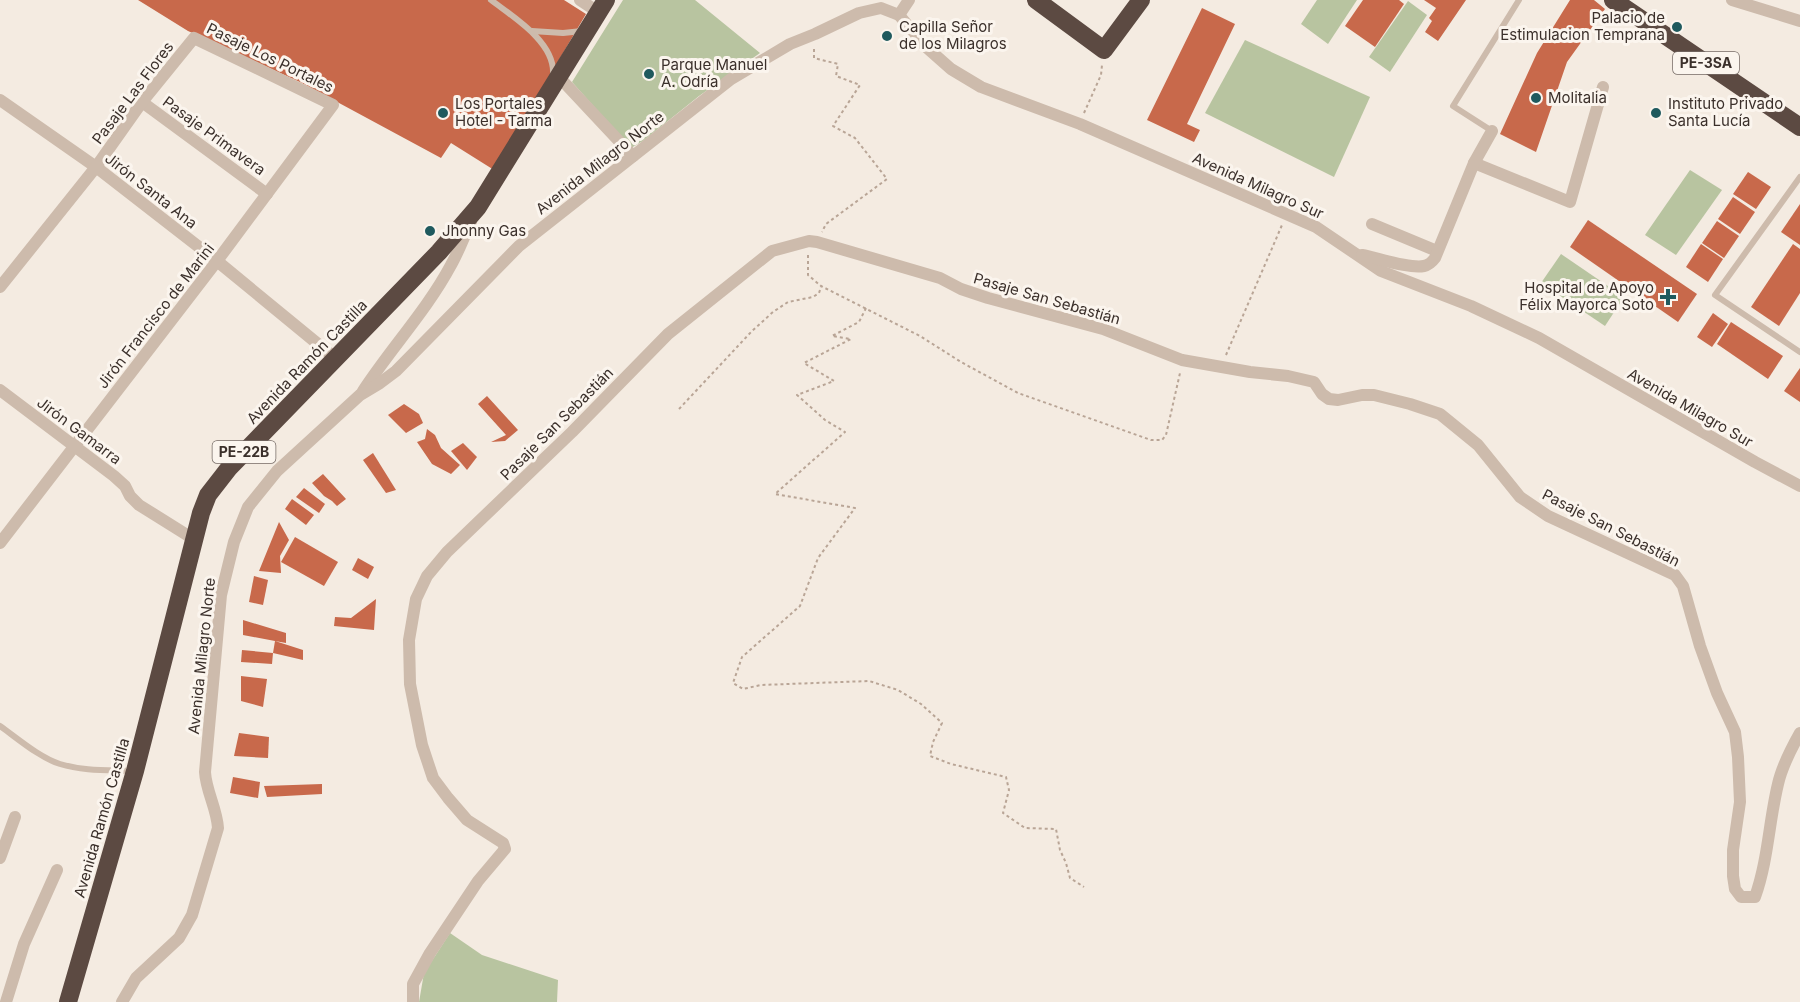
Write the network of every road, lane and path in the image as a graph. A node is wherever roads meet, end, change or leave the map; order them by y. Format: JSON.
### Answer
{"nodes":[{"id":1,"x":491,"y":0,"type":"edge"},
{"id":2,"x":580,"y":0,"type":"edge"},
{"id":3,"x":909,"y":0,"type":"edge"},
{"id":4,"x":1036,"y":0,"type":"edge"},
{"id":5,"x":1141,"y":0,"type":"edge"},
{"id":6,"x":1519,"y":0,"type":"edge"},
{"id":7,"x":1613,"y":0,"type":"edge"},
{"id":8,"x":1732,"y":0,"type":"edge"},
{"id":9,"x":602,"y":6,"type":"edge"},
{"id":10,"x":899,"y":15,"type":"junction"},
{"id":11,"x":1800,"y":21,"type":"edge"},
{"id":12,"x":588,"y":30,"type":"junction"},
{"id":13,"x":532,"y":31,"type":"junction"},
{"id":14,"x":815,"y":34,"type":"junction"},
{"id":15,"x":194,"y":38,"type":"joint"},
{"id":16,"x":1104,"y":50,"type":"junction"},
{"id":17,"x":556,"y":83,"type":"junction"},
{"id":18,"x":1603,"y":87,"type":"dead end"},
{"id":19,"x":0,"y":100,"type":"edge"},
{"id":20,"x":142,"y":102,"type":"junction"},
{"id":21,"x":333,"y":105,"type":"joint"},
{"id":22,"x":1080,"y":124,"type":"junction"},
{"id":23,"x":1800,"y":127,"type":"edge"},
{"id":24,"x":1492,"y":131,"type":"joint"},
{"id":25,"x":633,"y":156,"type":"junction"},
{"id":26,"x":1474,"y":163,"type":"junction"},
{"id":27,"x":96,"y":167,"type":"junction"},
{"id":28,"x":1800,"y":177,"type":"edge"},
{"id":29,"x":267,"y":194,"type":"junction"},
{"id":30,"x":478,"y":207,"type":"junction"},
{"id":31,"x":1286,"y":214,"type":"junction"},
{"id":32,"x":1372,"y":224,"type":"dead end"},
{"id":33,"x":813,"y":242,"type":"junction"},
{"id":34,"x":1437,"y":251,"type":"junction"},
{"id":35,"x":1355,"y":254,"type":"junction"},
{"id":36,"x":217,"y":261,"type":"junction"},
{"id":37,"x":821,"y":286,"type":"junction"},
{"id":38,"x":0,"y":287,"type":"edge"},
{"id":39,"x":866,"y":308,"type":"junction"},
{"id":40,"x":1800,"y":352,"type":"edge"},
{"id":41,"x":335,"y":358,"type":"junction"},
{"id":42,"x":1182,"y":360,"type":"junction"},
{"id":43,"x":1221,"y":367,"type":"junction"},
{"id":44,"x":0,"y":390,"type":"edge"},
{"id":45,"x":360,"y":395,"type":"junction"},
{"id":46,"x":679,"y":409,"type":"dead end"},
{"id":47,"x":74,"y":447,"type":"junction"},
{"id":48,"x":1800,"y":486,"type":"edge"},
{"id":49,"x":195,"y":540,"type":"junction"},
{"id":50,"x":0,"y":543,"type":"edge"},
{"id":51,"x":0,"y":726,"type":"edge"},
{"id":52,"x":1800,"y":733,"type":"edge"},
{"id":53,"x":135,"y":771,"type":"junction"},
{"id":54,"x":15,"y":817,"type":"dead end"},
{"id":55,"x":0,"y":858,"type":"edge"},
{"id":56,"x":57,"y":870,"type":"dead end"},
{"id":57,"x":1084,"y":887,"type":"dead end"},
{"id":58,"x":6,"y":1002,"type":"edge"},
{"id":59,"x":68,"y":1002,"type":"edge"},
{"id":60,"x":122,"y":1002,"type":"edge"},
{"id":61,"x":413,"y":1002,"type":"edge"}],
"edges":[{"from":1,"to":13,"type":"lane"},
{"from":2,"to":9,"type":"street"},
{"from":3,"to":10,"type":"street"},
{"from":4,"to":16,"type":"highway"},
{"from":5,"to":16,"type":"highway"},
{"from":6,"to":24,"type":"lane"},
{"from":7,"to":23,"type":"highway","number":"PE-3SA"},
{"from":8,"to":11,"type":"street"},
{"from":9,"to":12,"type":"highway","name":"Avenida Ramón Castilla","number":"PE-22B"},
{"from":10,"to":14,"type":"street","name":"Avenida Milagro Norte"},
{"from":10,"to":22,"type":"street","name":"Avenida Milagro Sur"},
{"from":12,"to":13,"type":"lane"},
{"from":12,"to":17,"type":"highway","name":"Avenida Ramón Castilla","number":"PE-22B"},
{"from":13,"to":17,"type":"lane"},
{"from":14,"to":25,"type":"street","name":"Avenida Milagro Norte"},
{"from":14,"to":33,"type":"path"},
{"from":15,"to":20,"type":"street","name":"Pasaje Las Flores"},
{"from":15,"to":21,"type":"street","name":"Pasaje Los Portales"},
{"from":16,"to":22,"type":"path"},
{"from":17,"to":25,"type":"street"},
{"from":17,"to":30,"type":"highway","name":"Avenida Ramón Castilla","number":"PE-22B"},
{"from":18,"to":26,"type":"street"},
{"from":19,"to":27,"type":"street","name":"Jirón Santa Ana"},
{"from":20,"to":27,"type":"street","name":"Pasaje Las Flores"},
{"from":20,"to":29,"type":"street","name":"Pasaje Primavera"},
{"from":21,"to":29,"type":"street","name":"Jirón Francisco de Marini"},
{"from":22,"to":31,"type":"street","name":"Avenida Milagro Sur"},
{"from":24,"to":26,"type":"street"},
{"from":25,"to":45,"type":"street","name":"Avenida Milagro Norte"},
{"from":26,"to":34,"type":"street"},
{"from":27,"to":36,"type":"street","name":"Jirón Santa Ana"},
{"from":27,"to":38,"type":"street","name":"Pasaje Las Flores"},
{"from":28,"to":40,"type":"lane"},
{"from":29,"to":36,"type":"street","name":"Jirón Francisco de Marini"},
{"from":30,"to":41,"type":"highway","name":"Avenida Ramón Castilla","number":"PE-22B"},
{"from":30,"to":45,"type":"street"},
{"from":31,"to":35,"type":"street","name":"Avenida Milagro Sur"},
{"from":31,"to":43,"type":"path"},
{"from":32,"to":34,"type":"street"},
{"from":33,"to":37,"type":"path"},
{"from":33,"to":42,"type":"street","name":"Pasaje San Sebastián"},
{"from":33,"to":61,"type":"street","name":"Pasaje San Sebastián"},
{"from":34,"to":35,"type":"street"},
{"from":35,"to":48,"type":"street","name":"Avenida Milagro Sur"},
{"from":36,"to":41,"type":"street","name":"Jirón Santa Ana"},
{"from":36,"to":47,"type":"street","name":"Jirón Francisco de Marini"},
{"from":37,"to":39,"type":"path"},
{"from":37,"to":46,"type":"path"},
{"from":39,"to":42,"type":"path"},
{"from":39,"to":57,"type":"path"},
{"from":41,"to":49,"type":"highway","name":"Avenida Ramón Castilla","number":"PE-22B"},
{"from":42,"to":43,"type":"street","name":"Pasaje San Sebastián"},
{"from":43,"to":52,"type":"street","name":"Pasaje San Sebastián"},
{"from":44,"to":47,"type":"street","name":"Jirón Gamarra"},
{"from":45,"to":60,"type":"street","name":"Avenida Milagro Norte"},
{"from":47,"to":49,"type":"street","name":"Jirón Gamarra"},
{"from":47,"to":50,"type":"street","name":"Jirón Francisco de Marini"},
{"from":49,"to":53,"type":"highway","name":"Avenida Ramón Castilla","number":"PE-22B"},
{"from":51,"to":53,"type":"lane"},
{"from":53,"to":59,"type":"highway","name":"Avenida Ramón Castilla","number":"PE-22B"},
{"from":54,"to":55,"type":"street"},
{"from":56,"to":58,"type":"street"}]}
